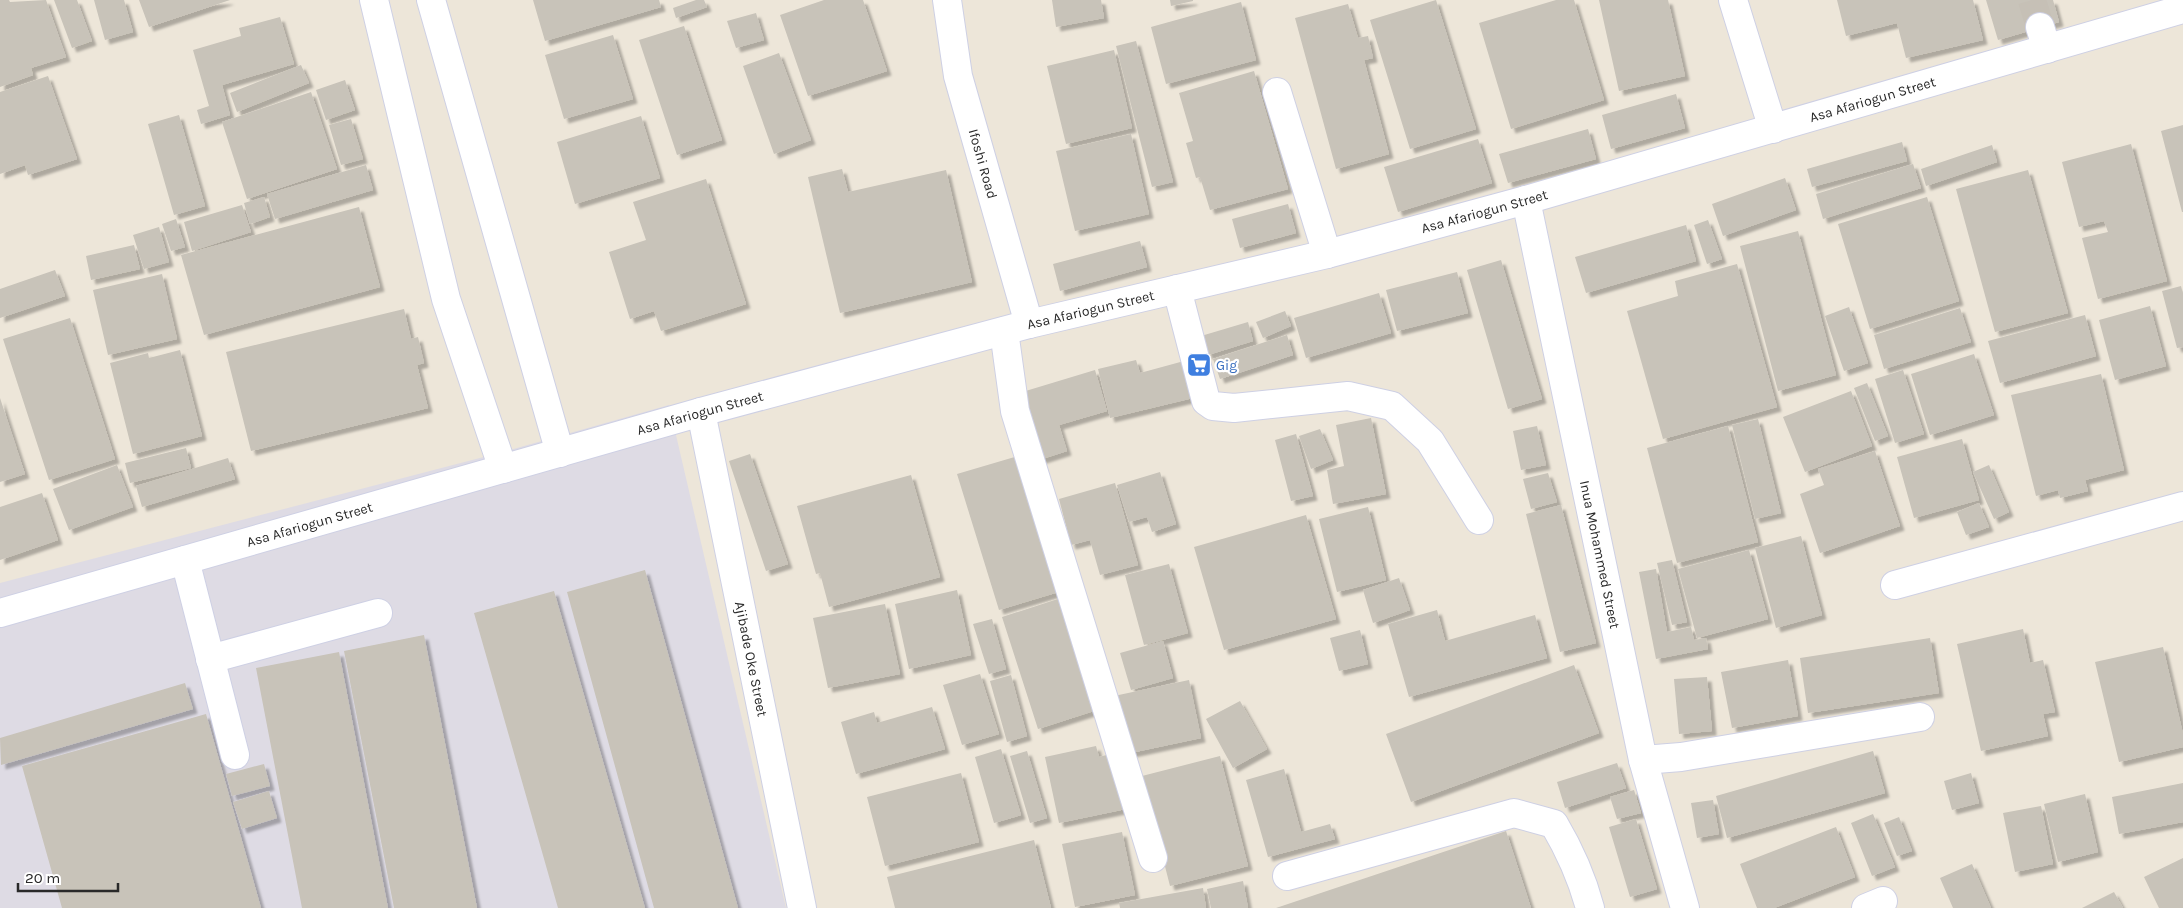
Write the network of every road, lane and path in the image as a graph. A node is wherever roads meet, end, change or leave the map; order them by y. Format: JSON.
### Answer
{"nodes":[{"id":1,"x":374,"y":0,"type":"edge"},
{"id":2,"x":431,"y":0,"type":"edge"},
{"id":3,"x":947,"y":0,"type":"edge"},
{"id":4,"x":1733,"y":0,"type":"edge"},
{"id":5,"x":2183,"y":9,"type":"edge"},
{"id":6,"x":1277,"y":92,"type":"dead end"},
{"id":7,"x":1774,"y":129,"type":"junction"},
{"id":8,"x":1526,"y":200,"type":"junction"},
{"id":9,"x":1327,"y":254,"type":"junction"},
{"id":10,"x":1177,"y":289,"type":"junction"},
{"id":11,"x":1029,"y":324,"type":"junction"},
{"id":12,"x":1004,"y":331,"type":"junction"},
{"id":13,"x":700,"y":412,"type":"junction"},
{"id":14,"x":560,"y":453,"type":"junction"},
{"id":15,"x":503,"y":469,"type":"junction"},
{"id":16,"x":2183,"y":506,"type":"edge"},
{"id":17,"x":1479,"y":520,"type":"dead end"},
{"id":18,"x":185,"y":560,"type":"junction"},
{"id":19,"x":1895,"y":585,"type":"dead end"},
{"id":20,"x":0,"y":613,"type":"edge"},
{"id":21,"x":378,"y":613,"type":"dead end"},
{"id":22,"x":210,"y":659,"type":"junction"},
{"id":23,"x":1920,"y":717,"type":"dead end"},
{"id":24,"x":235,"y":755,"type":"dead end"},
{"id":25,"x":1643,"y":760,"type":"junction"},
{"id":26,"x":1153,"y":858,"type":"dead end"},
{"id":27,"x":1287,"y":876,"type":"dead end"},
{"id":28,"x":802,"y":908,"type":"edge"},
{"id":29,"x":1590,"y":908,"type":"edge"},
{"id":30,"x":1685,"y":908,"type":"edge"}],
"edges":[{"from":1,"to":15,"type":"street"},
{"from":2,"to":14,"type":"street"},
{"from":3,"to":11,"type":"street","name":"Ifoshi Road"},
{"from":4,"to":7,"type":"street"},
{"from":5,"to":7,"type":"street","name":"Asa Afariogun Street"},
{"from":6,"to":9,"type":"street"},
{"from":7,"to":8,"type":"street","name":"Asa Afariogun Street"},
{"from":8,"to":9,"type":"street","name":"Asa Afariogun Street"},
{"from":8,"to":25,"type":"street","name":"Inua Mohammed Street"},
{"from":9,"to":10,"type":"street","name":"Asa Afariogun Street"},
{"from":10,"to":11,"type":"street","name":"Asa Afariogun Street"},
{"from":10,"to":17,"type":"street"},
{"from":11,"to":12,"type":"street","name":"Asa Afariogun Street"},
{"from":12,"to":13,"type":"street","name":"Asa Afariogun Street"},
{"from":12,"to":26,"type":"street"},
{"from":13,"to":14,"type":"street","name":"Asa Afariogun Street"},
{"from":13,"to":28,"type":"street","name":"Ajibade Oke Street"},
{"from":14,"to":15,"type":"street","name":"Asa Afariogun Street"},
{"from":15,"to":18,"type":"street","name":"Asa Afariogun Street"},
{"from":16,"to":19,"type":"street"},
{"from":18,"to":20,"type":"street","name":"Asa Afariogun Street"},
{"from":18,"to":22,"type":"street"},
{"from":21,"to":22,"type":"street"},
{"from":22,"to":24,"type":"street"},
{"from":23,"to":25,"type":"street"},
{"from":25,"to":30,"type":"street","name":"Inua Mohammed Street"},
{"from":27,"to":29,"type":"street"}]}
